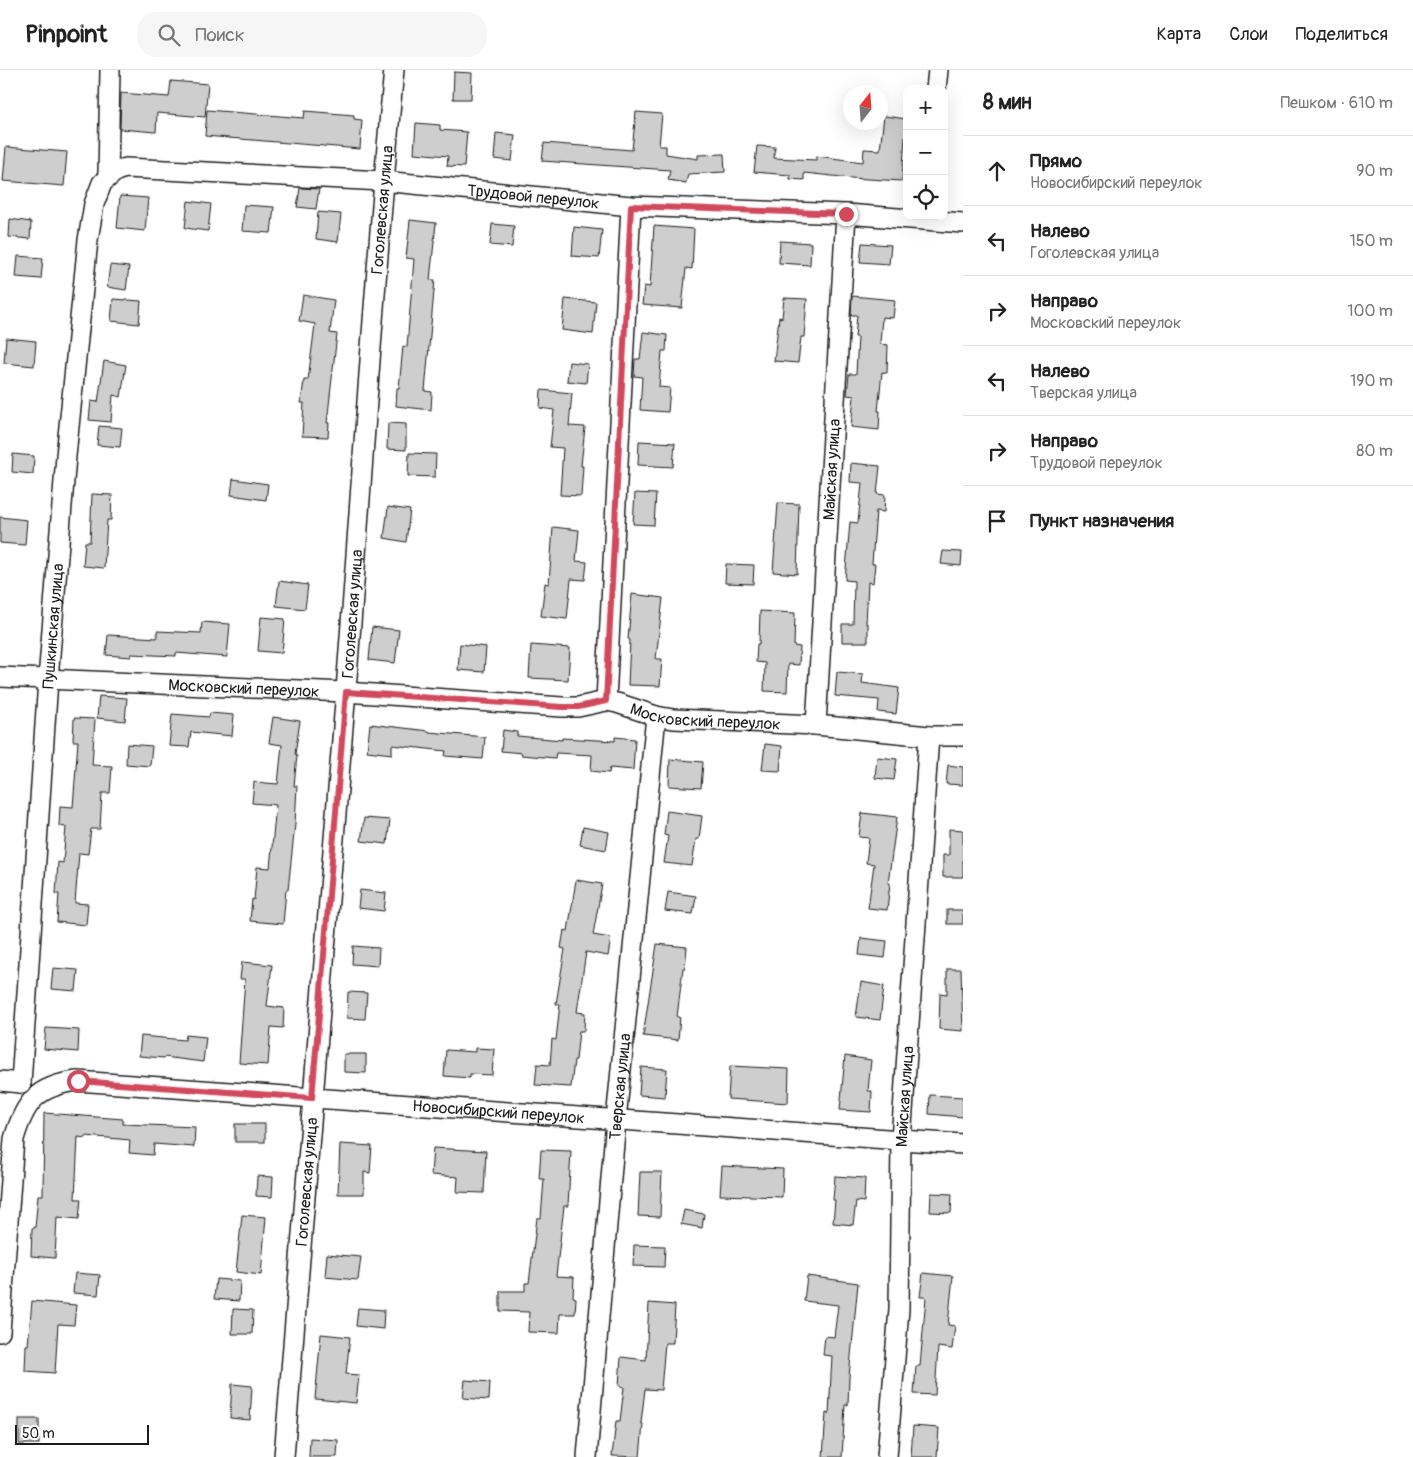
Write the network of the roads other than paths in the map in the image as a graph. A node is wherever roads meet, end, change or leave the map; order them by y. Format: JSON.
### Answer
{"nodes":[{"id":1,"x":110,"y":70,"type":"edge"},
{"id":2,"x":394,"y":70,"type":"edge"},
{"id":3,"x":938,"y":70,"type":"edge"},
{"id":4,"x":936,"y":85,"type":"edge"},
{"id":5,"x":108,"y":176,"type":"junction"},
{"id":6,"x":384,"y":181,"type":"junction"},
{"id":7,"x":631,"y":206,"type":"junction"},
{"id":8,"x":846,"y":214,"type":"junction"},
{"id":9,"x":903,"y":217,"type":"edge"},
{"id":10,"x":938,"y":220,"type":"edge"},
{"id":11,"x":963,"y":223,"type":"edge"},
{"id":12,"x":0,"y":677,"type":"edge"},
{"id":13,"x":48,"y":680,"type":"junction"},
{"id":14,"x":346,"y":692,"type":"junction"},
{"id":15,"x":606,"y":701,"type":"junction"},
{"id":16,"x":656,"y":716,"type":"junction"},
{"id":17,"x":816,"y":725,"type":"junction"},
{"id":18,"x":929,"y":736,"type":"junction"},
{"id":19,"x":963,"y":736,"type":"edge"},
{"id":20,"x":0,"y":1081,"type":"edge"},
{"id":21,"x":21,"y":1083,"type":"junction"},
{"id":22,"x":36,"y":1096,"type":"junction"},
{"id":23,"x":312,"y":1098,"type":"junction"},
{"id":24,"x":616,"y":1120,"type":"junction"},
{"id":25,"x":901,"y":1140,"type":"junction"},
{"id":26,"x":963,"y":1144,"type":"edge"},
{"id":27,"x":0,"y":1332,"type":"edge"},
{"id":28,"x":284,"y":1457,"type":"edge"},
{"id":29,"x":587,"y":1457,"type":"edge"},
{"id":30,"x":887,"y":1457,"type":"edge"}],
"edges":[{"from":1,"to":5,"type":"street"},
{"from":2,"to":6,"type":"street","name":"Гоголевская улица"},
{"from":3,"to":4,"type":"street"},
{"from":5,"to":6,"type":"street","name":"Трудовой переулок"},
{"from":5,"to":13,"type":"street","name":"Пушкинская улица"},
{"from":6,"to":7,"type":"street","name":"Трудовой переулок"},
{"from":6,"to":14,"type":"street","name":"Гоголевская улица"},
{"from":7,"to":8,"type":"street","name":"Трудовой переулок"},
{"from":7,"to":15,"type":"street"},
{"from":8,"to":9,"type":"street","name":"Трудовой переулок"},
{"from":8,"to":17,"type":"street","name":"Майская улица"},
{"from":10,"to":11,"type":"street","name":"Трудовой переулок"},
{"from":12,"to":13,"type":"street","name":"Московский переулок"},
{"from":13,"to":14,"type":"street","name":"Московский переулок"},
{"from":13,"to":21,"type":"street","name":"Пушкинская улица"},
{"from":14,"to":15,"type":"street","name":"Московский переулок"},
{"from":14,"to":23,"type":"street","name":"Гоголевская улица"},
{"from":15,"to":16,"type":"street","name":"Московский переулок"},
{"from":16,"to":17,"type":"street","name":"Московский переулок"},
{"from":16,"to":24,"type":"street","name":"Тверская улица"},
{"from":17,"to":18,"type":"street","name":"Московский переулок"},
{"from":18,"to":19,"type":"street","name":"Московский переулок"},
{"from":18,"to":25,"type":"street","name":"Майская улица"},
{"from":20,"to":21,"type":"street"},
{"from":21,"to":22,"type":"street"},
{"from":22,"to":23,"type":"street","name":"Новосибирский переулок"},
{"from":22,"to":27,"type":"street"},
{"from":23,"to":24,"type":"street","name":"Новосибирский переулок"},
{"from":23,"to":28,"type":"street","name":"Гоголевская улица"},
{"from":24,"to":25,"type":"street","name":"Новосибирский переулок"},
{"from":24,"to":29,"type":"street","name":"Тверская улица"},
{"from":25,"to":26,"type":"street","name":"Новосибирский переулок"},
{"from":25,"to":30,"type":"street","name":"Майская улица"}]}
